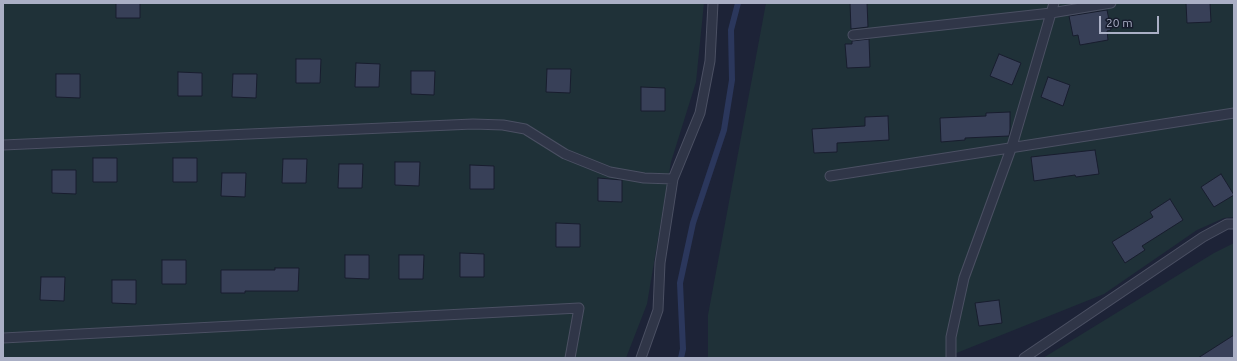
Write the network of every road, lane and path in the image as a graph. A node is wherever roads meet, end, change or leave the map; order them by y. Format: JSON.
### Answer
{"nodes":[{"id":1,"x":713,"y":3,"type":"edge"},
{"id":2,"x":1054,"y":3,"type":"edge"},
{"id":3,"x":1112,"y":3,"type":"edge"},
{"id":4,"x":1051,"y":13,"type":"junction"},
{"id":5,"x":853,"y":35,"type":"dead end"},
{"id":6,"x":1234,"y":113,"type":"edge"},
{"id":7,"x":3,"y":145,"type":"edge"},
{"id":8,"x":1012,"y":146,"type":"junction"},
{"id":9,"x":830,"y":176,"type":"dead end"},
{"id":10,"x":673,"y":178,"type":"junction"},
{"id":11,"x":1234,"y":224,"type":"edge"},
{"id":12,"x":3,"y":338,"type":"edge"},
{"id":13,"x":570,"y":358,"type":"edge"},
{"id":14,"x":641,"y":358,"type":"edge"},
{"id":15,"x":951,"y":358,"type":"edge"},
{"id":16,"x":1024,"y":358,"type":"edge"}],
"edges":[{"from":1,"to":10,"type":"lane"},
{"from":2,"to":4,"type":"lane"},
{"from":3,"to":4,"type":"lane"},
{"from":4,"to":5,"type":"lane"},
{"from":4,"to":8,"type":"lane"},
{"from":6,"to":8,"type":"lane"},
{"from":7,"to":10,"type":"lane"},
{"from":8,"to":9,"type":"lane"},
{"from":8,"to":15,"type":"lane"},
{"from":10,"to":14,"type":"lane"},
{"from":11,"to":16,"type":"lane"},
{"from":12,"to":13,"type":"lane"}]}
